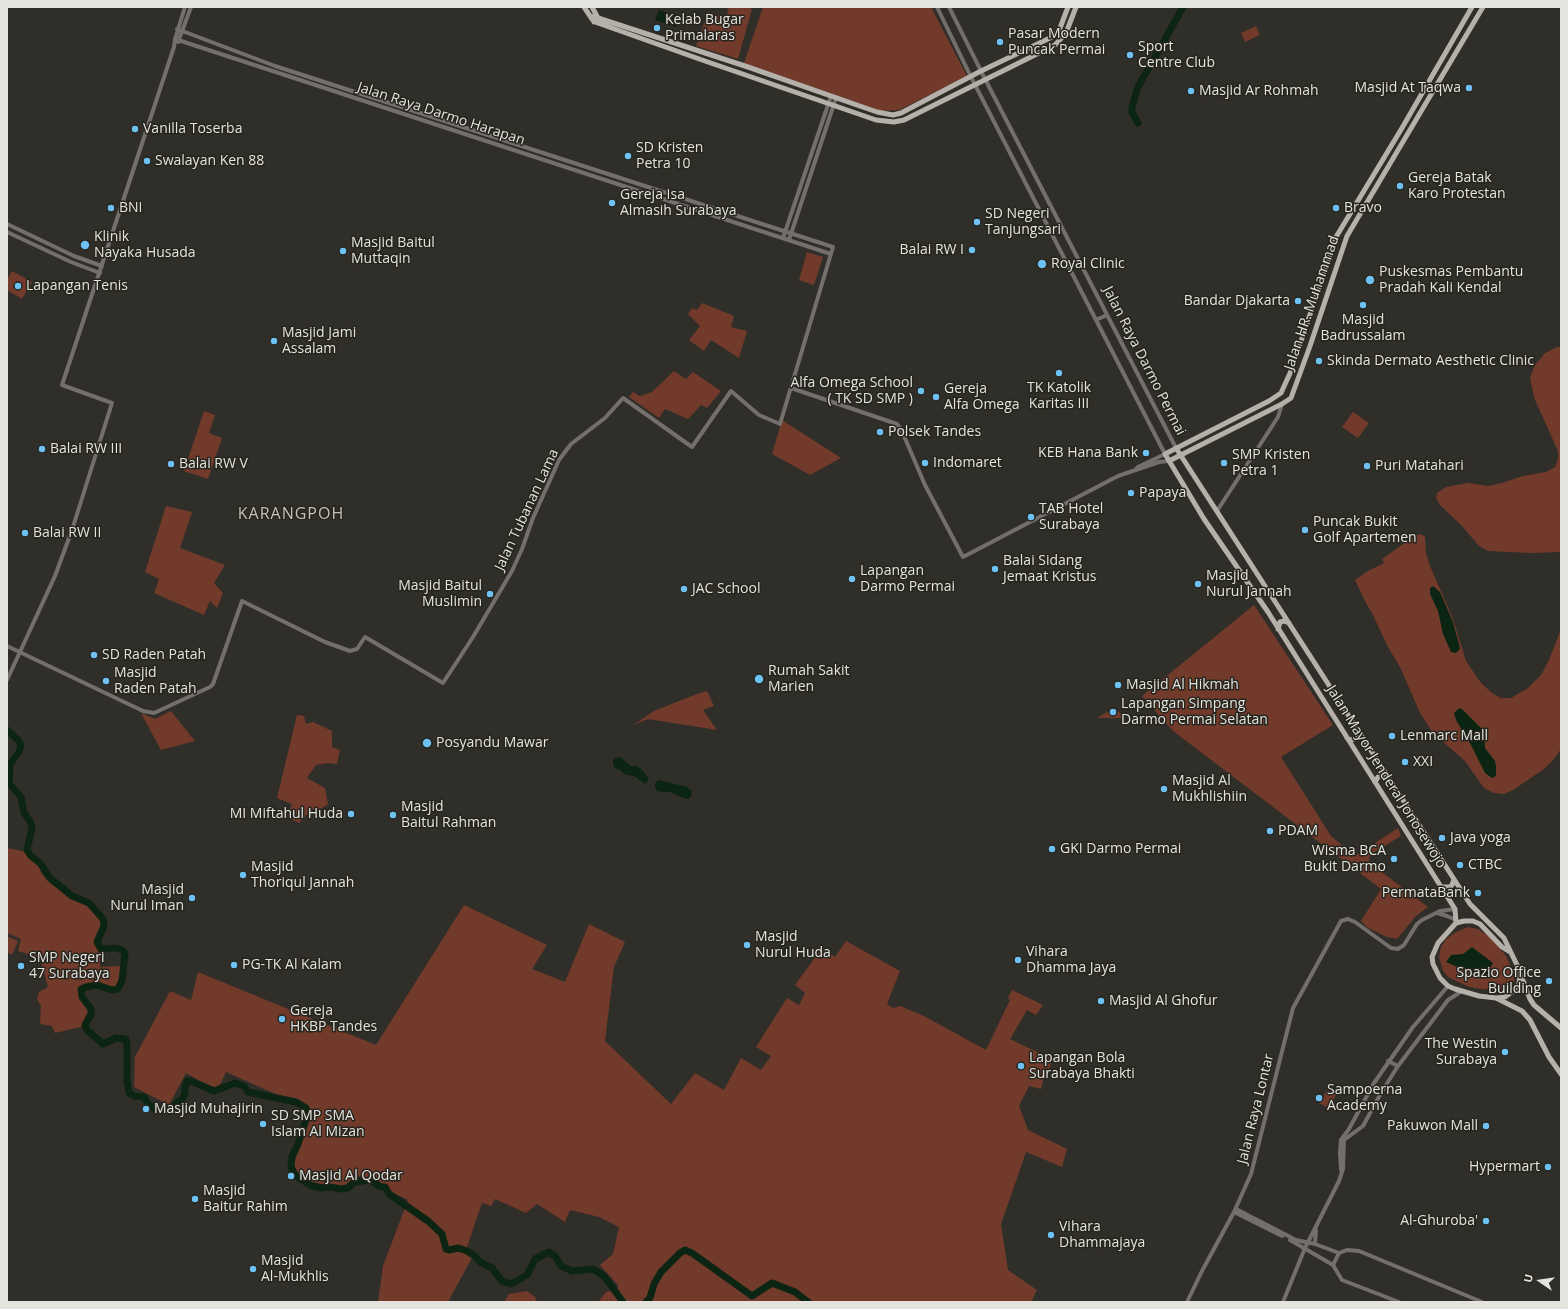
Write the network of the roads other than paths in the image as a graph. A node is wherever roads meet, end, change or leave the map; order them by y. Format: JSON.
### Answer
{"nodes":[{"id":1,"x":185,"y":7,"type":"edge"},
{"id":2,"x":191,"y":7,"type":"edge"},
{"id":3,"x":584,"y":7,"type":"edge"},
{"id":4,"x":592,"y":7,"type":"edge"},
{"id":5,"x":938,"y":7,"type":"edge"},
{"id":6,"x":949,"y":7,"type":"edge"},
{"id":7,"x":1068,"y":7,"type":"edge"},
{"id":8,"x":1076,"y":7,"type":"edge"},
{"id":9,"x":1472,"y":7,"type":"edge"},
{"id":10,"x":1483,"y":7,"type":"edge"},
{"id":11,"x":595,"y":19,"type":"junction"},
{"id":12,"x":177,"y":30,"type":"junction"},
{"id":13,"x":183,"y":32,"type":"junction"},
{"id":14,"x":175,"y":38,"type":"junction"},
{"id":15,"x":180,"y":40,"type":"junction"},
{"id":16,"x":174,"y":47,"type":"junction"},
{"id":17,"x":1444,"y":58,"type":"junction"},
{"id":18,"x":1451,"y":62,"type":"junction"},
{"id":19,"x":981,"y":72,"type":"junction"},
{"id":20,"x":971,"y":77,"type":"junction"},
{"id":21,"x":985,"y":79,"type":"junction"},
{"id":22,"x":975,"y":84,"type":"junction"},
{"id":23,"x":834,"y":97,"type":"junction"},
{"id":24,"x":828,"y":103,"type":"junction"},
{"id":25,"x":834,"y":105,"type":"junction"},
{"id":26,"x":1402,"y":128,"type":"junction"},
{"id":27,"x":1410,"y":132,"type":"junction"},
{"id":28,"x":1396,"y":139,"type":"junction"},
{"id":29,"x":1403,"y":143,"type":"junction"},
{"id":30,"x":7,"y":224,"type":"edge"},
{"id":31,"x":785,"y":231,"type":"junction"},
{"id":32,"x":7,"y":232,"type":"edge"},
{"id":33,"x":791,"y":234,"type":"junction"},
{"id":34,"x":783,"y":238,"type":"junction"},
{"id":35,"x":789,"y":240,"type":"junction"},
{"id":36,"x":831,"y":254,"type":"junction"},
{"id":37,"x":102,"y":266,"type":"junction"},
{"id":38,"x":100,"y":273,"type":"junction"},
{"id":39,"x":1322,"y":277,"type":"junction"},
{"id":40,"x":1332,"y":280,"type":"junction"},
{"id":41,"x":1107,"y":315,"type":"junction"},
{"id":42,"x":1096,"y":320,"type":"junction"},
{"id":43,"x":791,"y":388,"type":"junction"},
{"id":44,"x":1282,"y":404,"type":"junction"},
{"id":45,"x":1176,"y":448,"type":"junction"},
{"id":46,"x":1165,"y":454,"type":"junction"},
{"id":47,"x":1180,"y":455,"type":"junction"},
{"id":48,"x":1169,"y":461,"type":"junction"},
{"id":49,"x":1136,"y":469,"type":"junction"},
{"id":50,"x":1217,"y":511,"type":"junction"},
{"id":51,"x":1273,"y":598,"type":"junction"},
{"id":52,"x":1261,"y":603,"type":"junction"},
{"id":53,"x":1289,"y":622,"type":"junction"},
{"id":54,"x":1278,"y":629,"type":"junction"},
{"id":55,"x":7,"y":646,"type":"edge"},
{"id":56,"x":20,"y":652,"type":"junction"},
{"id":57,"x":7,"y":680,"type":"edge"},
{"id":58,"x":1359,"y":731,"type":"junction"},
{"id":59,"x":1347,"y":738,"type":"junction"},
{"id":60,"x":1387,"y":774,"type":"junction"},
{"id":61,"x":1375,"y":782,"type":"junction"},
{"id":62,"x":1454,"y":879,"type":"junction"},
{"id":63,"x":1441,"y":887,"type":"junction"},
{"id":64,"x":1455,"y":909,"type":"junction"},
{"id":65,"x":1434,"y":913,"type":"junction"},
{"id":66,"x":1456,"y":922,"type":"junction"},
{"id":67,"x":1511,"y":952,"type":"junction"},
{"id":68,"x":1520,"y":974,"type":"junction"},
{"id":69,"x":1448,"y":986,"type":"junction"},
{"id":70,"x":1462,"y":991,"type":"junction"},
{"id":71,"x":1438,"y":998,"type":"junction"},
{"id":72,"x":1496,"y":998,"type":"junction"},
{"id":73,"x":1445,"y":1004,"type":"junction"},
{"id":74,"x":1561,"y":1028,"type":"edge"},
{"id":75,"x":1388,"y":1061,"type":"junction"},
{"id":76,"x":1398,"y":1066,"type":"junction"},
{"id":77,"x":1561,"y":1074,"type":"edge"},
{"id":78,"x":1342,"y":1173,"type":"junction"},
{"id":79,"x":1235,"y":1210,"type":"junction"},
{"id":80,"x":1316,"y":1226,"type":"junction"},
{"id":81,"x":1308,"y":1242,"type":"junction"},
{"id":82,"x":1315,"y":1244,"type":"junction"},
{"id":83,"x":1305,"y":1248,"type":"junction"},
{"id":84,"x":1339,"y":1253,"type":"junction"},
{"id":85,"x":1333,"y":1265,"type":"junction"},
{"id":86,"x":1187,"y":1302,"type":"edge"},
{"id":87,"x":1283,"y":1302,"type":"edge"},
{"id":88,"x":1399,"y":1302,"type":"edge"},
{"id":89,"x":1482,"y":1302,"type":"edge"}],
"edges":[{"from":1,"to":12,"type":"street"},
{"from":2,"to":13,"type":"street"},
{"from":3,"to":11,"type":"main road"},
{"from":4,"to":11,"type":"main road"},
{"from":5,"to":20,"type":"street","name":"Jalan Raya Darmo Permai"},
{"from":6,"to":19,"type":"street","name":"Jalan Raya Darmo Permai"},
{"from":7,"to":19,"type":"main road"},
{"from":8,"to":21,"type":"main road"},
{"from":9,"to":17,"type":"main road","name":"Jalan HR. Muhammad"},
{"from":10,"to":18,"type":"main road","name":"Jalan HR. Muhammad"},
{"from":11,"to":23,"type":"main road"},
{"from":11,"to":24,"type":"main road"},
{"from":12,"to":13,"type":"street","name":"Jalan Raya Darmo Harapan"},
{"from":12,"to":14,"type":"street"},
{"from":13,"to":15,"type":"street"},
{"from":13,"to":31,"type":"street","name":"Jalan Raya Darmo Harapan"},
{"from":14,"to":15,"type":"street","name":"Jalan Raya Darmo Harapan"},
{"from":14,"to":16,"type":"street"},
{"from":15,"to":16,"type":"street"},
{"from":15,"to":34,"type":"street","name":"Jalan Raya Darmo Harapan"},
{"from":16,"to":37,"type":"street"},
{"from":17,"to":18,"type":"main road"},
{"from":17,"to":26,"type":"main road","name":"Jalan HR. Muhammad"},
{"from":18,"to":27,"type":"main road","name":"Jalan HR. Muhammad"},
{"from":19,"to":20,"type":"main road"},
{"from":19,"to":21,"type":"street","name":"Jalan Raya Darmo Permai"},
{"from":20,"to":22,"type":"street","name":"Jalan Raya Darmo Permai"},
{"from":20,"to":23,"type":"main road"},
{"from":21,"to":22,"type":"main road"},
{"from":21,"to":41,"type":"street","name":"Jalan Raya Darmo Permai"},
{"from":22,"to":25,"type":"main road"},
{"from":22,"to":42,"type":"street","name":"Jalan Raya Darmo Permai"},
{"from":23,"to":24,"type":"street"},
{"from":23,"to":25,"type":"street"},
{"from":24,"to":25,"type":"main road"},
{"from":24,"to":31,"type":"street"},
{"from":25,"to":33,"type":"street"},
{"from":26,"to":27,"type":"main road"},
{"from":26,"to":28,"type":"main road","name":"Jalan HR. Muhammad"},
{"from":27,"to":29,"type":"main road","name":"Jalan HR. Muhammad"},
{"from":28,"to":29,"type":"main road"},
{"from":28,"to":39,"type":"main road","name":"Jalan HR. Muhammad"},
{"from":29,"to":40,"type":"main road","name":"Jalan HR. Muhammad"},
{"from":30,"to":37,"type":"street"},
{"from":31,"to":33,"type":"street","name":"Jalan Raya Darmo Harapan"},
{"from":31,"to":34,"type":"street"},
{"from":32,"to":38,"type":"street"},
{"from":33,"to":35,"type":"street"},
{"from":33,"to":36,"type":"street","name":"Jalan Raya Darmo Harapan"},
{"from":34,"to":35,"type":"street","name":"Jalan Raya Darmo Harapan"},
{"from":35,"to":36,"type":"street","name":"Jalan Raya Darmo Harapan"},
{"from":36,"to":43,"type":"street"},
{"from":37,"to":38,"type":"street"},
{"from":38,"to":56,"type":"street"},
{"from":39,"to":40,"type":"main road"},
{"from":39,"to":45,"type":"main road","name":"Jalan HR. Muhammad"},
{"from":40,"to":44,"type":"main road","name":"Jalan HR. Muhammad"},
{"from":41,"to":42,"type":"street"},
{"from":41,"to":45,"type":"street","name":"Jalan Raya Darmo Permai"},
{"from":42,"to":46,"type":"street","name":"Jalan Raya Darmo Permai"},
{"from":43,"to":49,"type":"street"},
{"from":43,"to":56,"type":"street","name":"Jalan Tubanan Lama"},
{"from":44,"to":47,"type":"main road","name":"Jalan HR. Muhammad"},
{"from":44,"to":50,"type":"street"},
{"from":45,"to":46,"type":"main road","name":"Jalan HR. Muhammad"},
{"from":45,"to":47,"type":"main road","name":"Jalan Mayor Jenderal Jonosewojo"},
{"from":46,"to":48,"type":"main road","name":"Jalan Mayor Jenderal Jonosewojo"},
{"from":46,"to":49,"type":"street"},
{"from":47,"to":48,"type":"main road","name":"Jalan HR. Muhammad"},
{"from":47,"to":50,"type":"main road","name":"Jalan Mayor Jenderal Jonosewojo"},
{"from":48,"to":49,"type":"street"},
{"from":48,"to":52,"type":"main road","name":"Jalan Mayor Jenderal Jonosewojo"},
{"from":50,"to":51,"type":"main road","name":"Jalan Mayor Jenderal Jonosewojo"},
{"from":51,"to":52,"type":"main road"},
{"from":51,"to":53,"type":"main road","name":"Jalan Mayor Jenderal Jonosewojo"},
{"from":52,"to":54,"type":"main road","name":"Jalan Mayor Jenderal Jonosewojo"},
{"from":53,"to":54,"type":"main road"},
{"from":53,"to":58,"type":"main road","name":"Jalan Mayor Jenderal Jonosewojo"},
{"from":54,"to":59,"type":"main road","name":"Jalan Mayor Jenderal Jonosewojo"},
{"from":55,"to":56,"type":"street"},
{"from":56,"to":57,"type":"street"},
{"from":58,"to":59,"type":"main road"},
{"from":58,"to":60,"type":"main road","name":"Jalan Mayor Jenderal Jonosewojo"},
{"from":59,"to":61,"type":"main road","name":"Jalan Mayor Jenderal Jonosewojo"},
{"from":60,"to":61,"type":"main road"},
{"from":60,"to":62,"type":"main road","name":"Jalan Mayor Jenderal Jonosewojo"},
{"from":61,"to":63,"type":"main road","name":"Jalan Mayor Jenderal Jonosewojo"},
{"from":62,"to":63,"type":"main road"},
{"from":62,"to":67,"type":"main road","name":"Jalan Mayor Jenderal Jonosewojo"},
{"from":63,"to":64,"type":"main road","name":"Jalan Mayor Jenderal Jonosewojo"},
{"from":64,"to":65,"type":"street"},
{"from":64,"to":66,"type":"main road","name":"Jalan Mayor Jenderal Jonosewojo"},
{"from":65,"to":66,"type":"street"},
{"from":65,"to":79,"type":"street","name":"Jalan Raya Lontar"},
{"from":66,"to":67,"type":"main road"},
{"from":66,"to":69,"type":"main road"},
{"from":67,"to":68,"type":"main road","name":"Jalan Mayor Jenderal Jonosewojo"},
{"from":68,"to":72,"type":"main road"},
{"from":68,"to":74,"type":"main road","name":"Jalan Mayor Jenderal Jonosewojo"},
{"from":69,"to":70,"type":"main road"},
{"from":69,"to":71,"type":"street"},
{"from":70,"to":72,"type":"main road"},
{"from":70,"to":73,"type":"street"},
{"from":71,"to":73,"type":"street"},
{"from":71,"to":75,"type":"street"},
{"from":72,"to":77,"type":"main road"},
{"from":73,"to":76,"type":"street"},
{"from":75,"to":76,"type":"street"},
{"from":75,"to":78,"type":"street"},
{"from":76,"to":78,"type":"street"},
{"from":78,"to":80,"type":"street"},
{"from":79,"to":81,"type":"street"},
{"from":79,"to":83,"type":"street"},
{"from":79,"to":86,"type":"street","name":"Jalan Raya Lontar"},
{"from":80,"to":81,"type":"street"},
{"from":80,"to":82,"type":"street"},
{"from":81,"to":82,"type":"street"},
{"from":81,"to":83,"type":"street"},
{"from":82,"to":84,"type":"street"},
{"from":83,"to":85,"type":"street"},
{"from":83,"to":87,"type":"street"},
{"from":84,"to":85,"type":"street"},
{"from":84,"to":89,"type":"street"},
{"from":85,"to":88,"type":"street"}]}
